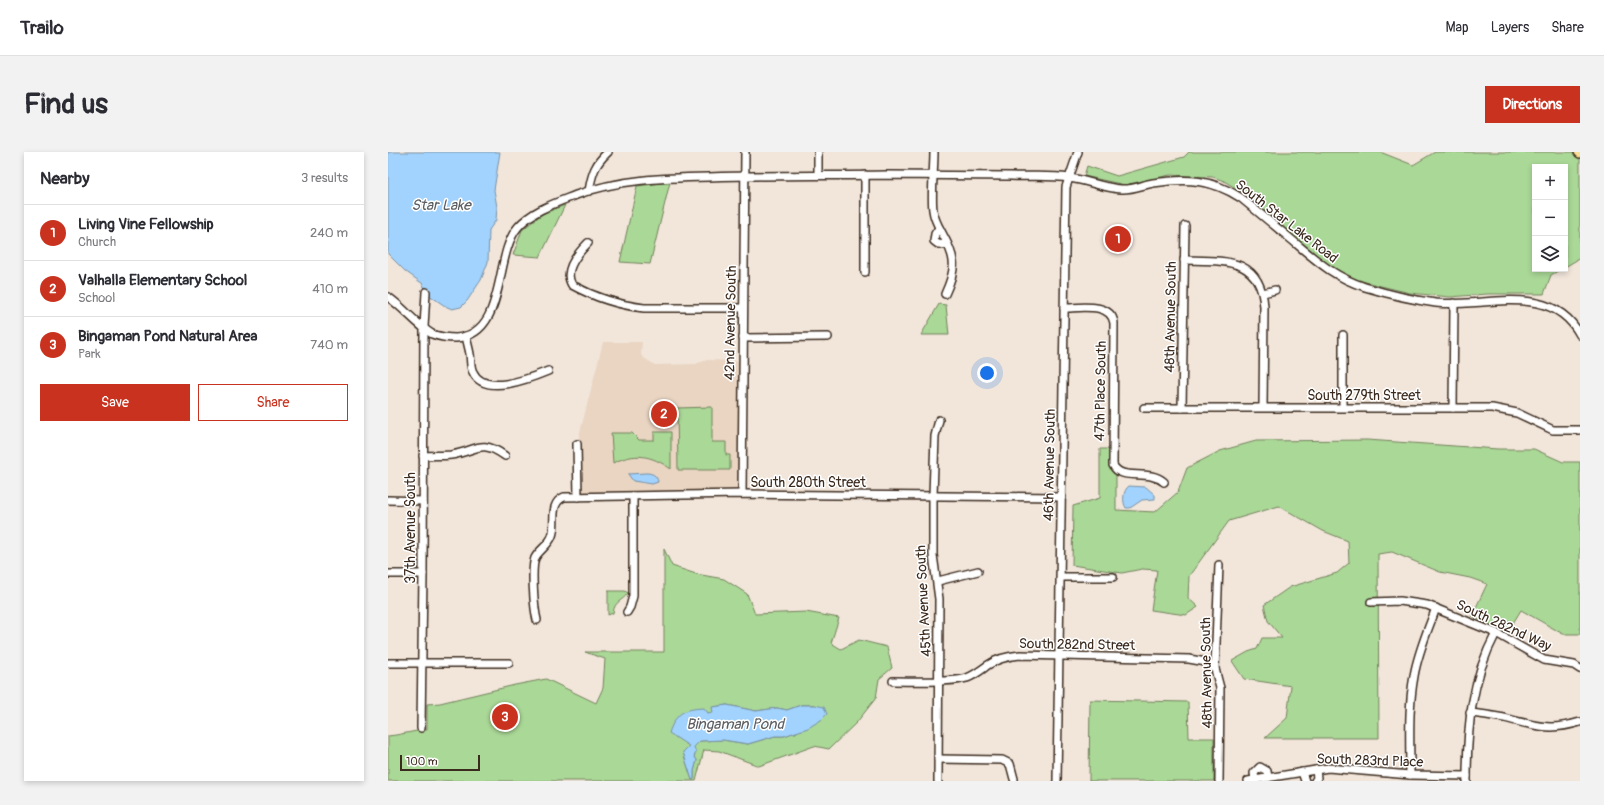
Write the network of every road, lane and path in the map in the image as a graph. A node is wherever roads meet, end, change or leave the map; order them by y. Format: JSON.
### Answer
{"nodes":[{"id":1,"x":608,"y":152,"type":"edge"},
{"id":2,"x":745,"y":152,"type":"edge"},
{"id":3,"x":818,"y":152,"type":"edge"},
{"id":4,"x":934,"y":152,"type":"edge"},
{"id":5,"x":1078,"y":152,"type":"edge"},
{"id":6,"x":818,"y":175,"type":"junction"},
{"id":7,"x":865,"y":175,"type":"junction"},
{"id":8,"x":934,"y":175,"type":"junction"},
{"id":9,"x":745,"y":176,"type":"junction"},
{"id":10,"x":1068,"y":177,"type":"junction"},
{"id":11,"x":589,"y":190,"type":"junction"},
{"id":12,"x":1185,"y":226,"type":"dead end"},
{"id":13,"x":939,"y":228,"type":"junction"},
{"id":14,"x":588,"y":243,"type":"dead end"},
{"id":15,"x":948,"y":245,"type":"junction"},
{"id":16,"x":1184,"y":260,"type":"junction"},
{"id":17,"x":864,"y":272,"type":"dead end"},
{"id":18,"x":1275,"y":290,"type":"dead end"},
{"id":19,"x":426,"y":292,"type":"dead end"},
{"id":20,"x":1262,"y":293,"type":"junction"},
{"id":21,"x":945,"y":294,"type":"dead end"},
{"id":22,"x":388,"y":297,"type":"edge"},
{"id":23,"x":1454,"y":303,"type":"junction"},
{"id":24,"x":743,"y":308,"type":"junction"},
{"id":25,"x":1064,"y":308,"type":"junction"},
{"id":26,"x":424,"y":327,"type":"junction"},
{"id":27,"x":1343,"y":335,"type":"dead end"},
{"id":28,"x":1580,"y":335,"type":"edge"},
{"id":29,"x":466,"y":336,"type":"junction"},
{"id":30,"x":828,"y":337,"type":"dead end"},
{"id":31,"x":742,"y":338,"type":"junction"},
{"id":32,"x":548,"y":371,"type":"dead end"},
{"id":33,"x":1263,"y":407,"type":"junction"},
{"id":34,"x":1343,"y":407,"type":"junction"},
{"id":35,"x":1144,"y":408,"type":"dead end"},
{"id":36,"x":1182,"y":408,"type":"junction"},
{"id":37,"x":1454,"y":408,"type":"junction"},
{"id":38,"x":939,"y":420,"type":"dead end"},
{"id":39,"x":1580,"y":430,"type":"edge"},
{"id":40,"x":577,"y":444,"type":"dead end"},
{"id":41,"x":423,"y":456,"type":"junction"},
{"id":42,"x":505,"y":456,"type":"dead end"},
{"id":43,"x":1164,"y":482,"type":"dead end"},
{"id":44,"x":742,"y":494,"type":"junction"},
{"id":45,"x":933,"y":495,"type":"junction"},
{"id":46,"x":633,"y":496,"type":"junction"},
{"id":47,"x":578,"y":497,"type":"junction"},
{"id":48,"x":1062,"y":497,"type":"junction"},
{"id":49,"x":388,"y":500,"type":"edge"},
{"id":50,"x":422,"y":501,"type":"junction"},
{"id":51,"x":1219,"y":565,"type":"dead end"},
{"id":52,"x":978,"y":571,"type":"dead end"},
{"id":53,"x":388,"y":574,"type":"edge"},
{"id":54,"x":423,"y":574,"type":"junction"},
{"id":55,"x":1113,"y":577,"type":"dead end"},
{"id":56,"x":1061,"y":578,"type":"junction"},
{"id":57,"x":938,"y":581,"type":"junction"},
{"id":58,"x":1371,"y":602,"type":"dead end"},
{"id":59,"x":1436,"y":608,"type":"junction"},
{"id":60,"x":627,"y":612,"type":"dead end"},
{"id":61,"x":537,"y":620,"type":"dead end"},
{"id":62,"x":1496,"y":633,"type":"junction"},
{"id":63,"x":1060,"y":655,"type":"junction"},
{"id":64,"x":388,"y":663,"type":"edge"},
{"id":65,"x":421,"y":663,"type":"junction"},
{"id":66,"x":509,"y":663,"type":"dead end"},
{"id":67,"x":1215,"y":669,"type":"junction"},
{"id":68,"x":1580,"y":669,"type":"edge"},
{"id":69,"x":939,"y":680,"type":"junction"},
{"id":70,"x":893,"y":681,"type":"dead end"},
{"id":71,"x":1470,"y":713,"type":"junction"},
{"id":72,"x":1580,"y":722,"type":"edge"},
{"id":73,"x":420,"y":728,"type":"dead end"},
{"id":74,"x":938,"y":759,"type":"junction"},
{"id":75,"x":1316,"y":770,"type":"junction"},
{"id":76,"x":1302,"y":772,"type":"junction"},
{"id":77,"x":1410,"y":775,"type":"junction"},
{"id":78,"x":1268,"y":778,"type":"junction"},
{"id":79,"x":1468,"y":778,"type":"edge"},
{"id":80,"x":1014,"y":779,"type":"dead end"},
{"id":81,"x":1251,"y":780,"type":"edge"},
{"id":82,"x":938,"y":781,"type":"edge"},
{"id":83,"x":1057,"y":781,"type":"edge"},
{"id":84,"x":1219,"y":781,"type":"edge"},
{"id":85,"x":1305,"y":781,"type":"edge"},
{"id":86,"x":1315,"y":781,"type":"edge"}],
"edges":[{"from":1,"to":11,"type":"street"},
{"from":2,"to":9,"type":"street","name":"42nd Avenue South"},
{"from":3,"to":6,"type":"street"},
{"from":4,"to":8,"type":"street"},
{"from":5,"to":10,"type":"street","name":"46th Avenue South"},
{"from":6,"to":7,"type":"street","name":"South Star Lake Road"},
{"from":6,"to":9,"type":"street","name":"South Star Lake Road"},
{"from":7,"to":8,"type":"street","name":"South Star Lake Road"},
{"from":7,"to":17,"type":"street"},
{"from":8,"to":10,"type":"street","name":"South Star Lake Road"},
{"from":8,"to":13,"type":"street"},
{"from":9,"to":11,"type":"street","name":"South Star Lake Road"},
{"from":9,"to":24,"type":"street","name":"42nd Avenue South"},
{"from":10,"to":23,"type":"street","name":"South Star Lake Road"},
{"from":10,"to":25,"type":"street","name":"46th Avenue South"},
{"from":11,"to":29,"type":"street","name":"South Star Lake Road"},
{"from":12,"to":16,"type":"street","name":"48th Avenue South"},
{"from":13,"to":15,"type":"street"},
{"from":13,"to":15,"type":"street"},
{"from":14,"to":24,"type":"street"},
{"from":15,"to":21,"type":"street"},
{"from":16,"to":20,"type":"street"},
{"from":16,"to":36,"type":"street","name":"48th Avenue South"},
{"from":18,"to":20,"type":"street"},
{"from":19,"to":26,"type":"street","name":"37th Avenue South"},
{"from":20,"to":33,"type":"street"},
{"from":22,"to":26,"type":"street"},
{"from":23,"to":28,"type":"street","name":"South Star Lake Road"},
{"from":23,"to":37,"type":"street"},
{"from":24,"to":31,"type":"street","name":"42nd Avenue South"},
{"from":25,"to":43,"type":"street","name":"47th Place South"},
{"from":25,"to":48,"type":"street","name":"46th Avenue South"},
{"from":26,"to":29,"type":"street"},
{"from":26,"to":41,"type":"street","name":"37th Avenue South"},
{"from":27,"to":34,"type":"street"},
{"from":29,"to":32,"type":"street"},
{"from":30,"to":31,"type":"street"},
{"from":31,"to":44,"type":"street","name":"42nd Avenue South"},
{"from":33,"to":34,"type":"street","name":"South 279th Street"},
{"from":33,"to":36,"type":"street","name":"South 279th Street"},
{"from":34,"to":37,"type":"street","name":"South 279th Street"},
{"from":35,"to":36,"type":"street","name":"South 279th Street"},
{"from":37,"to":39,"type":"street","name":"South 279th Street"},
{"from":38,"to":45,"type":"street","name":"45th Avenue South"},
{"from":40,"to":47,"type":"street"},
{"from":41,"to":42,"type":"street"},
{"from":41,"to":50,"type":"street","name":"37th Avenue South"},
{"from":44,"to":45,"type":"street","name":"South 280th Street"},
{"from":44,"to":46,"type":"street","name":"South 280th Street"},
{"from":45,"to":48,"type":"street","name":"South 280th Street"},
{"from":45,"to":57,"type":"street","name":"45th Avenue South"},
{"from":46,"to":47,"type":"street","name":"South 280th Street"},
{"from":46,"to":60,"type":"street"},
{"from":47,"to":61,"type":"street","name":"South 280th Street"},
{"from":48,"to":56,"type":"street","name":"46th Avenue South"},
{"from":49,"to":50,"type":"street"},
{"from":50,"to":54,"type":"street","name":"37th Avenue South"},
{"from":51,"to":67,"type":"street","name":"48th Avenue South"},
{"from":52,"to":57,"type":"street"},
{"from":53,"to":54,"type":"street"},
{"from":54,"to":65,"type":"street","name":"37th Avenue South"},
{"from":55,"to":56,"type":"street"},
{"from":56,"to":63,"type":"street","name":"46th Avenue South"},
{"from":57,"to":69,"type":"street","name":"45th Avenue South"},
{"from":58,"to":59,"type":"street","name":"South 282nd Way"},
{"from":59,"to":62,"type":"street","name":"South 282nd Way"},
{"from":59,"to":77,"type":"street"},
{"from":62,"to":68,"type":"street","name":"South 282nd Way"},
{"from":62,"to":71,"type":"street"},
{"from":63,"to":67,"type":"street","name":"South 282nd Street"},
{"from":63,"to":69,"type":"street","name":"South 282nd Street"},
{"from":63,"to":83,"type":"street","name":"46th Avenue South"},
{"from":64,"to":65,"type":"street"},
{"from":65,"to":66,"type":"street"},
{"from":65,"to":73,"type":"street","name":"37th Avenue South"},
{"from":67,"to":84,"type":"street","name":"48th Avenue South"},
{"from":69,"to":70,"type":"street","name":"South 282nd Street"},
{"from":69,"to":74,"type":"street","name":"45th Avenue South"},
{"from":71,"to":72,"type":"street"},
{"from":71,"to":79,"type":"street"},
{"from":74,"to":80,"type":"street"},
{"from":74,"to":82,"type":"street","name":"45th Avenue South"},
{"from":75,"to":76,"type":"street","name":"South 283rd Place"},
{"from":75,"to":77,"type":"street","name":"South 283rd Place"},
{"from":75,"to":86,"type":"street"},
{"from":76,"to":78,"type":"street","name":"South 283rd Place"},
{"from":76,"to":85,"type":"street"},
{"from":77,"to":79,"type":"street","name":"South 283rd Place"},
{"from":78,"to":81,"type":"street","name":"South 283rd Place"},
{"from":78,"to":81,"type":"street"}]}
